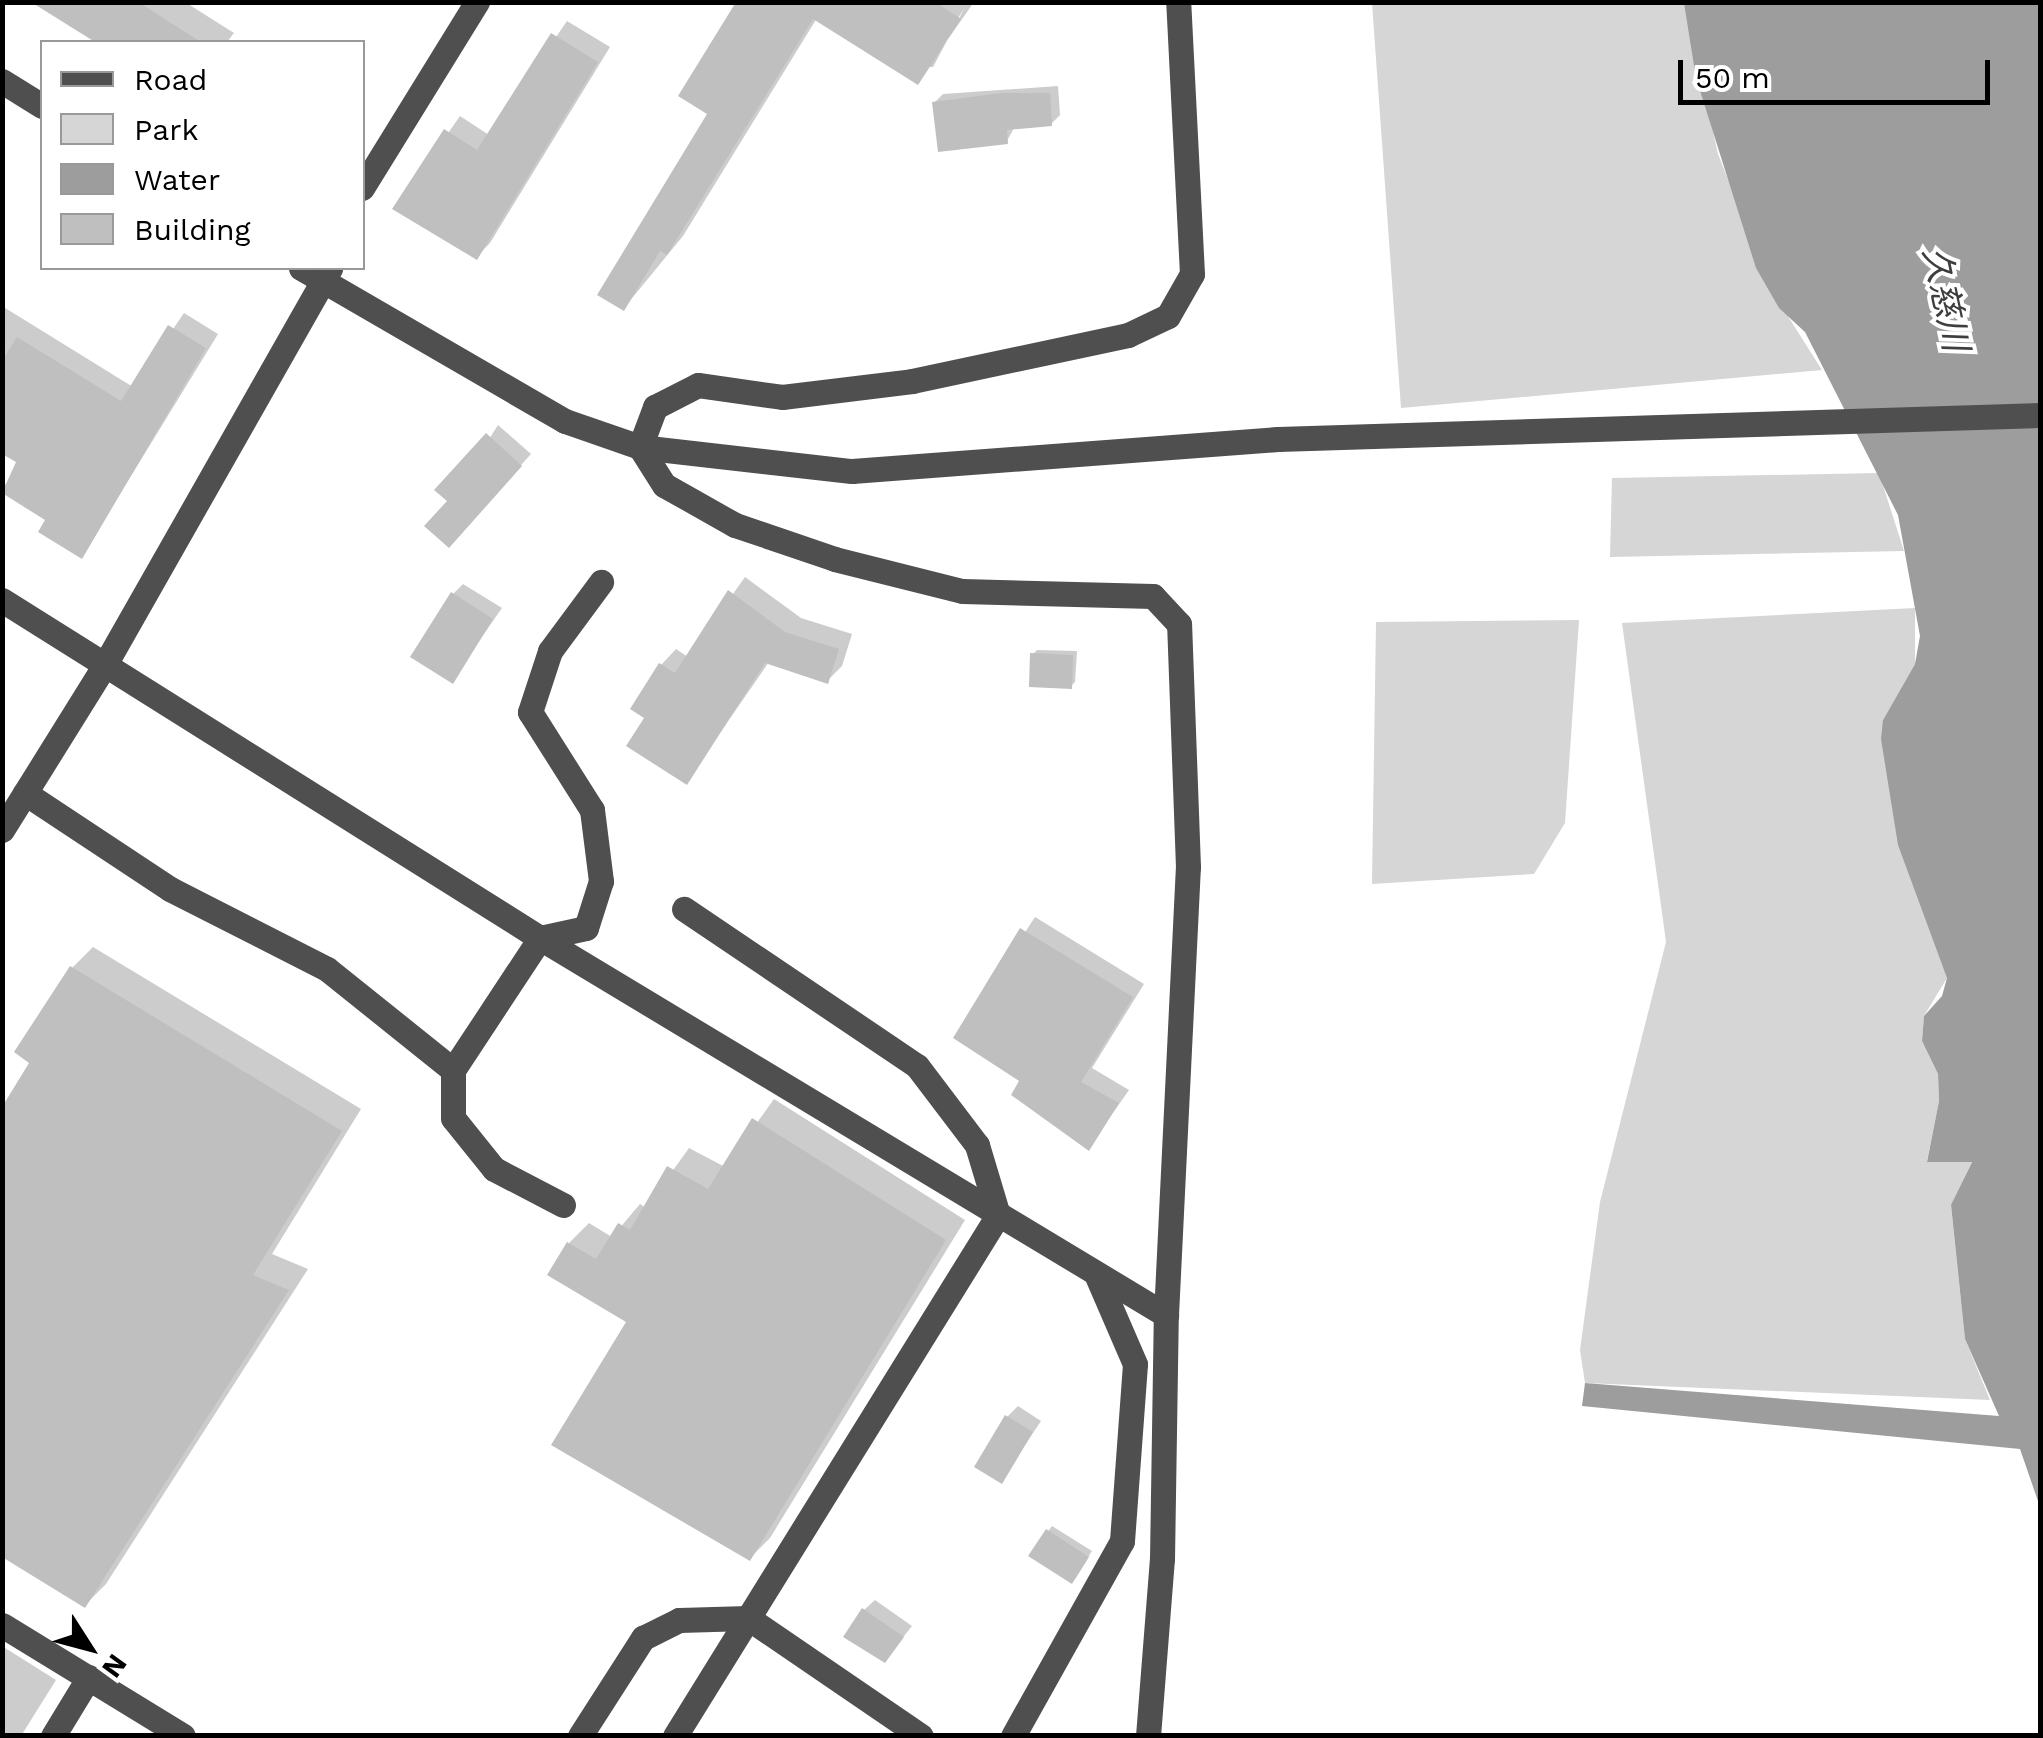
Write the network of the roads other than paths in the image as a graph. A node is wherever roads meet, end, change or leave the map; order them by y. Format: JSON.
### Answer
{"nodes":[{"id":1,"x":477,"y":2,"type":"edge"},
{"id":2,"x":1178,"y":2,"type":"edge"},
{"id":3,"x":2,"y":81,"type":"edge"},
{"id":4,"x":40,"y":105,"type":"edge"},
{"id":5,"x":365,"y":183,"type":"edge"},
{"id":6,"x":327,"y":275,"type":"edge"},
{"id":7,"x":2040,"y":414,"type":"edge"},
{"id":8,"x":640,"y":447,"type":"junction"},
{"id":9,"x":601,"y":582,"type":"dead end"},
{"id":10,"x":2,"y":600,"type":"edge"},
{"id":11,"x":107,"y":661,"type":"junction"},
{"id":12,"x":26,"y":793,"type":"junction"},
{"id":13,"x":2,"y":830,"type":"edge"},
{"id":14,"x":684,"y":910,"type":"dead end"},
{"id":15,"x":540,"y":938,"type":"junction"},
{"id":16,"x":453,"y":1070,"type":"junction"},
{"id":17,"x":562,"y":1205,"type":"dead end"},
{"id":18,"x":998,"y":1215,"type":"junction"},
{"id":19,"x":1096,"y":1274,"type":"junction"},
{"id":20,"x":1166,"y":1315,"type":"junction"},
{"id":21,"x":748,"y":1618,"type":"junction"},
{"id":22,"x":2,"y":1625,"type":"edge"},
{"id":23,"x":89,"y":1678,"type":"junction"},
{"id":24,"x":53,"y":1736,"type":"edge"},
{"id":25,"x":183,"y":1736,"type":"edge"},
{"id":26,"x":580,"y":1736,"type":"edge"},
{"id":27,"x":675,"y":1736,"type":"edge"},
{"id":28,"x":921,"y":1736,"type":"edge"},
{"id":29,"x":1013,"y":1736,"type":"edge"},
{"id":30,"x":1148,"y":1736,"type":"edge"}],
"edges":[{"from":1,"to":5,"type":"street"},
{"from":2,"to":8,"type":"street"},
{"from":3,"to":4,"type":"street"},
{"from":6,"to":8,"type":"street"},
{"from":6,"to":11,"type":"street"},
{"from":7,"to":8,"type":"street"},
{"from":8,"to":20,"type":"street"},
{"from":9,"to":15,"type":"street"},
{"from":10,"to":11,"type":"street"},
{"from":11,"to":12,"type":"street"},
{"from":11,"to":15,"type":"street"},
{"from":12,"to":13,"type":"street"},
{"from":12,"to":16,"type":"street"},
{"from":14,"to":18,"type":"street"},
{"from":15,"to":16,"type":"street"},
{"from":15,"to":18,"type":"street"},
{"from":16,"to":17,"type":"street"},
{"from":18,"to":19,"type":"street"},
{"from":18,"to":21,"type":"street"},
{"from":19,"to":20,"type":"street"},
{"from":19,"to":29,"type":"street"},
{"from":20,"to":30,"type":"street"},
{"from":21,"to":26,"type":"street"},
{"from":21,"to":27,"type":"street"},
{"from":21,"to":28,"type":"street"},
{"from":22,"to":23,"type":"street"},
{"from":23,"to":24,"type":"street"},
{"from":23,"to":25,"type":"street"}]}
